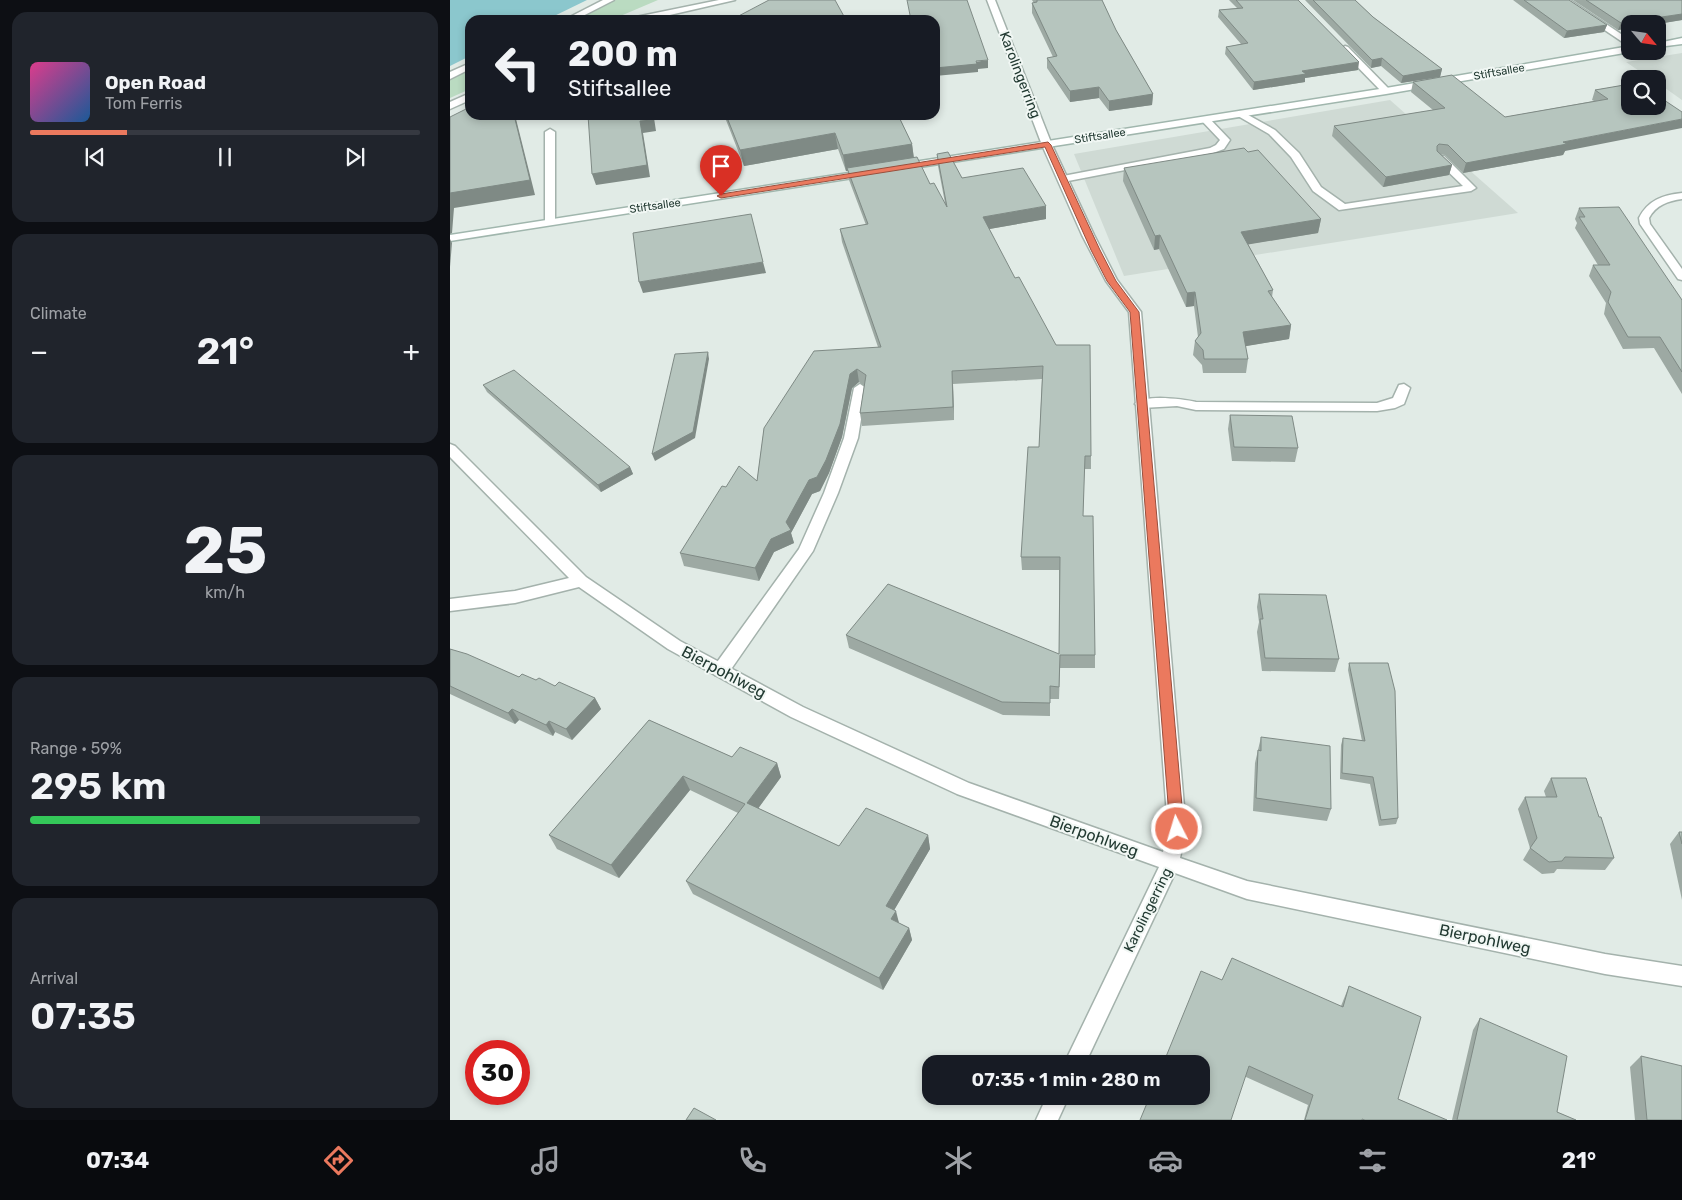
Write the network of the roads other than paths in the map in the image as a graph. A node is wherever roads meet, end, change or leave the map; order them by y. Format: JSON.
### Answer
{"nodes":[{"id":1,"x":610,"y":0,"type":"edge"},
{"id":2,"x":731,"y":0,"type":"edge"},
{"id":3,"x":991,"y":0,"type":"edge"},
{"id":4,"x":1564,"y":0,"type":"edge"},
{"id":5,"x":578,"y":15,"type":"edge"},
{"id":6,"x":660,"y":15,"type":"edge"},
{"id":7,"x":1621,"y":38,"type":"edge"},
{"id":8,"x":1336,"y":39,"type":"edge"},
{"id":9,"x":1682,"y":42,"type":"edge"},
{"id":10,"x":1666,"y":44,"type":"edge"},
{"id":11,"x":1621,"y":52,"type":"edge"},
{"id":12,"x":465,"y":68,"type":"edge"},
{"id":13,"x":450,"y":76,"type":"edge"},
{"id":14,"x":1386,"y":91,"type":"junction"},
{"id":15,"x":465,"y":98,"type":"edge"},
{"id":16,"x":450,"y":106,"type":"edge"},
{"id":17,"x":1241,"y":114,"type":"junction"},
{"id":18,"x":1206,"y":120,"type":"junction"},
{"id":19,"x":550,"y":132,"type":"dead end"},
{"id":20,"x":1048,"y":145,"type":"junction"},
{"id":21,"x":1440,"y":158,"type":"edge"},
{"id":22,"x":1063,"y":179,"type":"junction"},
{"id":23,"x":1682,"y":196,"type":"edge"},
{"id":24,"x":550,"y":221,"type":"junction"},
{"id":25,"x":450,"y":238,"type":"edge"},
{"id":26,"x":1682,"y":277,"type":"edge"},
{"id":27,"x":860,"y":388,"type":"edge"},
{"id":28,"x":1404,"y":388,"type":"dead end"},
{"id":29,"x":1142,"y":404,"type":"junction"},
{"id":30,"x":450,"y":449,"type":"edge"},
{"id":31,"x":581,"y":581,"type":"junction"},
{"id":32,"x":450,"y":605,"type":"edge"},
{"id":33,"x":721,"y":670,"type":"junction"},
{"id":34,"x":1170,"y":863,"type":"junction"},
{"id":35,"x":1682,"y":976,"type":"edge"},
{"id":36,"x":1078,"y":1055,"type":"edge"},
{"id":37,"x":1054,"y":1105,"type":"edge"},
{"id":38,"x":1047,"y":1120,"type":"edge"}],
"edges":[{"from":1,"to":5,"type":"street"},
{"from":2,"to":6,"type":"street"},
{"from":3,"to":20,"type":"street","name":"Karolingerring"},
{"from":4,"to":7,"type":"street"},
{"from":8,"to":14,"type":"street"},
{"from":9,"to":10,"type":"street"},
{"from":11,"to":14,"type":"street","name":"Stiftsallee"},
{"from":12,"to":13,"type":"street"},
{"from":14,"to":17,"type":"street","name":"Stiftsallee"},
{"from":15,"to":16,"type":"street"},
{"from":17,"to":18,"type":"street","name":"Stiftsallee"},
{"from":17,"to":21,"type":"street"},
{"from":18,"to":20,"type":"street","name":"Stiftsallee"},
{"from":18,"to":22,"type":"street"},
{"from":19,"to":24,"type":"street"},
{"from":20,"to":22,"type":"street","name":"Karolingerring"},
{"from":20,"to":24,"type":"street","name":"Stiftsallee"},
{"from":22,"to":29,"type":"street","name":"Karolingerring"},
{"from":23,"to":26,"type":"street"},
{"from":24,"to":25,"type":"street","name":"Stiftsallee"},
{"from":27,"to":33,"type":"street"},
{"from":28,"to":29,"type":"street"},
{"from":29,"to":34,"type":"street","name":"Karolingerring"},
{"from":30,"to":31,"type":"street","name":"Bierpohlweg"},
{"from":31,"to":32,"type":"street"},
{"from":31,"to":33,"type":"street","name":"Bierpohlweg"},
{"from":33,"to":34,"type":"street","name":"Bierpohlweg"},
{"from":34,"to":35,"type":"street","name":"Bierpohlweg"},
{"from":34,"to":36,"type":"street","name":"Karolingerring"},
{"from":37,"to":38,"type":"street"}]}
